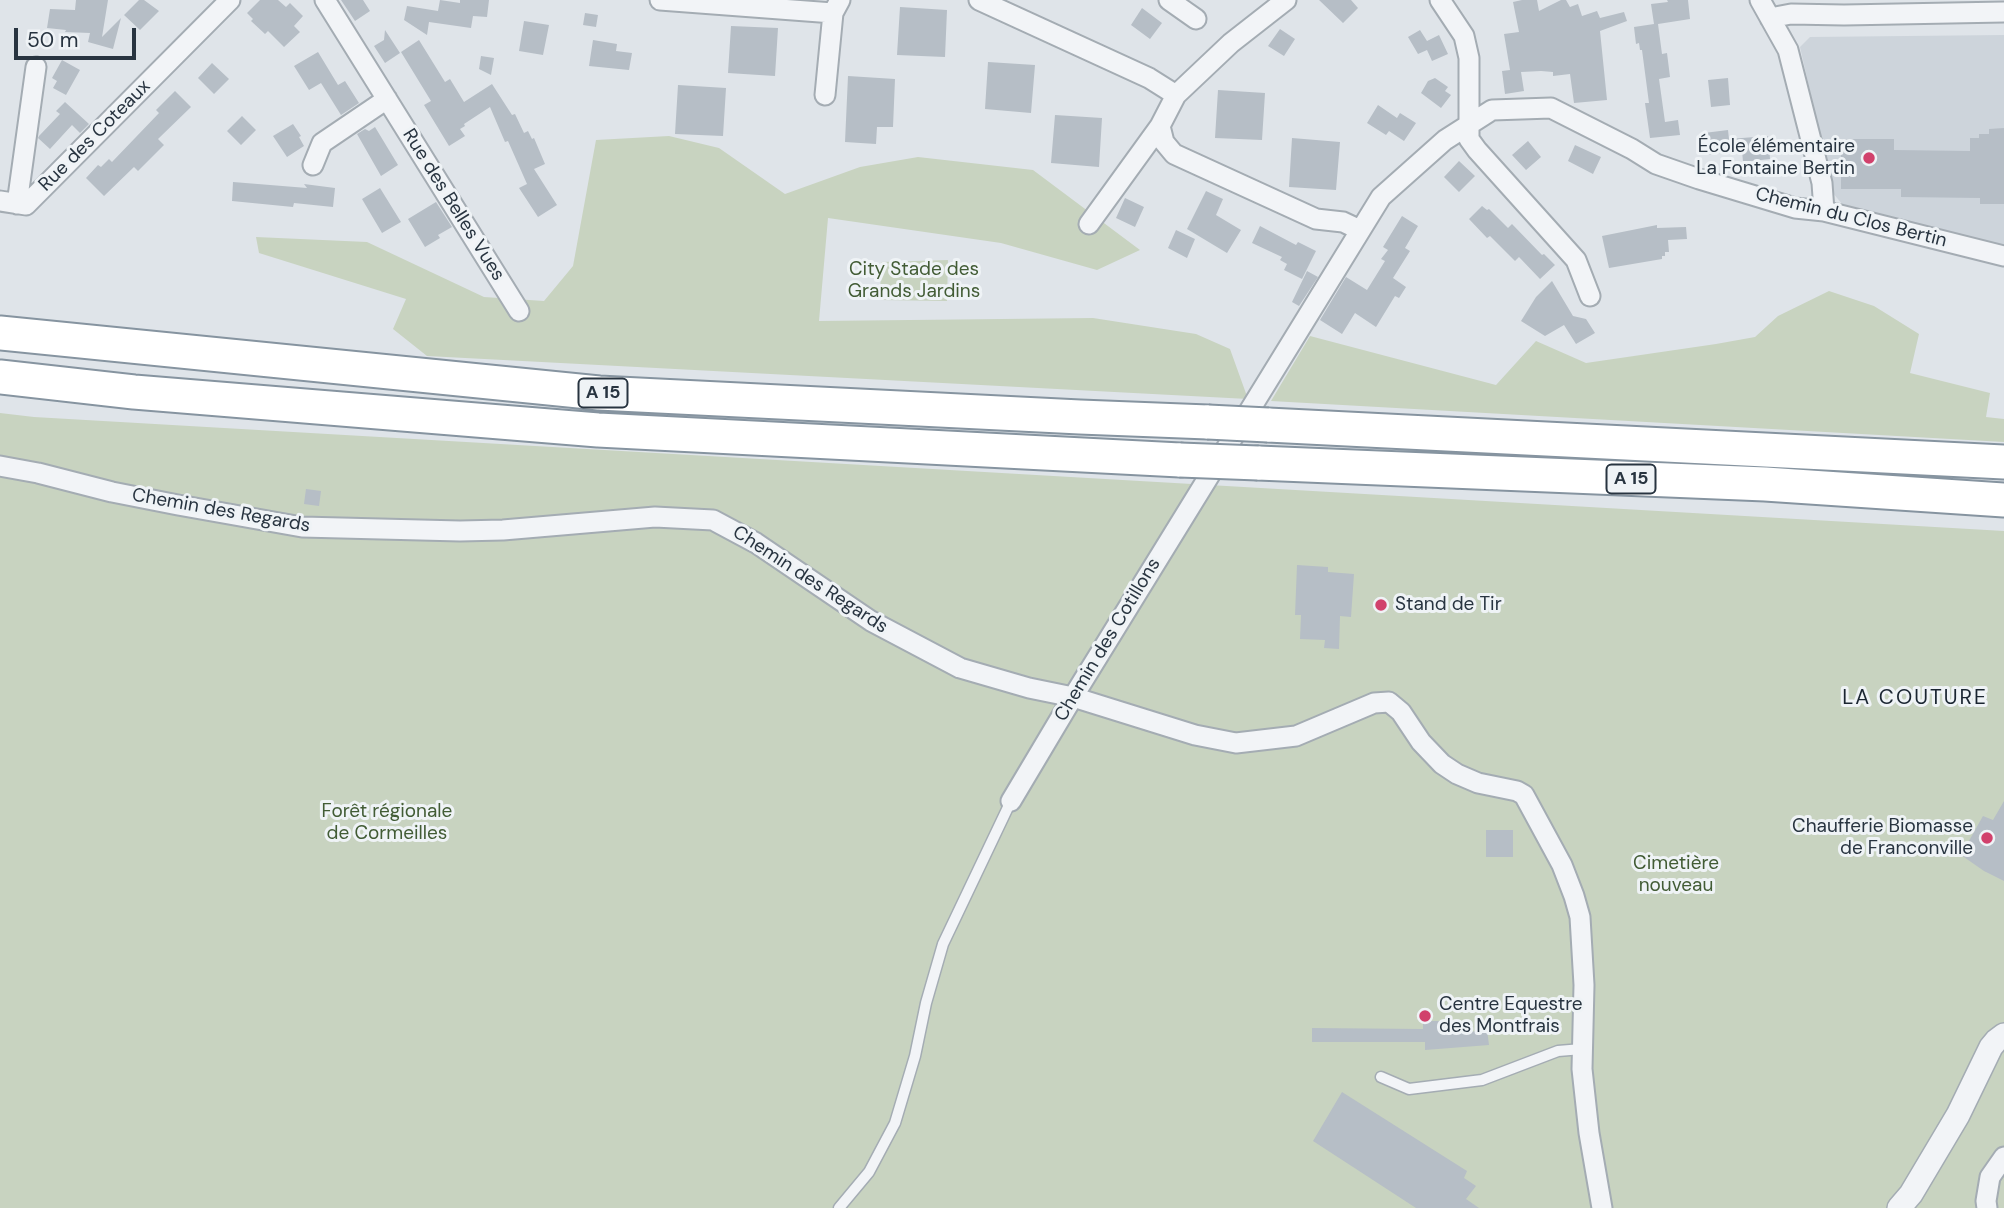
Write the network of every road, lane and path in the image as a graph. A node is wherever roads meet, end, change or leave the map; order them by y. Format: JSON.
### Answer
{"nodes":[{"id":1,"x":230,"y":0,"type":"edge"},
{"id":2,"x":325,"y":0,"type":"edge"},
{"id":3,"x":662,"y":0,"type":"edge"},
{"id":4,"x":979,"y":0,"type":"edge"},
{"id":5,"x":1169,"y":0,"type":"edge"},
{"id":6,"x":1286,"y":0,"type":"edge"},
{"id":7,"x":1440,"y":0,"type":"edge"},
{"id":8,"x":1760,"y":0,"type":"edge"},
{"id":9,"x":837,"y":6,"type":"edge"},
{"id":10,"x":2004,"y":12,"type":"edge"},
{"id":11,"x":1770,"y":18,"type":"junction"},
{"id":12,"x":1196,"y":19,"type":"dead end"},
{"id":13,"x":36,"y":67,"type":"dead end"},
{"id":14,"x":825,"y":95,"type":"dead end"},
{"id":15,"x":1176,"y":95,"type":"junction"},
{"id":16,"x":387,"y":100,"type":"junction"},
{"id":17,"x":1468,"y":125,"type":"junction"},
{"id":18,"x":1160,"y":126,"type":"junction"},
{"id":19,"x":313,"y":165,"type":"dead end"},
{"id":20,"x":9,"y":202,"type":"edge"},
{"id":21,"x":1824,"y":211,"type":"junction"},
{"id":22,"x":1089,"y":224,"type":"dead end"},
{"id":23,"x":1360,"y":230,"type":"junction"},
{"id":24,"x":2004,"y":256,"type":"edge"},
{"id":25,"x":1590,"y":296,"type":"dead end"},
{"id":26,"x":519,"y":311,"type":"dead end"},
{"id":27,"x":0,"y":333,"type":"edge"},
{"id":28,"x":0,"y":377,"type":"edge"},
{"id":29,"x":2004,"y":462,"type":"edge"},
{"id":30,"x":0,"y":467,"type":"edge"},
{"id":31,"x":2004,"y":500,"type":"edge"},
{"id":32,"x":1073,"y":697,"type":"junction"},
{"id":33,"x":1012,"y":801,"type":"joint"},
{"id":34,"x":2004,"y":1035,"type":"edge"},
{"id":35,"x":1582,"y":1049,"type":"junction"},
{"id":36,"x":1996,"y":1052,"type":"edge"},
{"id":37,"x":1381,"y":1077,"type":"dead end"},
{"id":38,"x":2004,"y":1157,"type":"edge"},
{"id":39,"x":839,"y":1208,"type":"edge"},
{"id":40,"x":1602,"y":1208,"type":"edge"},
{"id":41,"x":1899,"y":1208,"type":"edge"},
{"id":42,"x":1987,"y":1208,"type":"edge"}],
"edges":[{"from":1,"to":20,"type":"street","name":"Rue des Coteaux"},
{"from":2,"to":16,"type":"street","name":"Rue des Belles Vues"},
{"from":3,"to":9,"type":"street"},
{"from":4,"to":15,"type":"street"},
{"from":5,"to":12,"type":"street"},
{"from":6,"to":15,"type":"street"},
{"from":7,"to":17,"type":"street"},
{"from":8,"to":11,"type":"street"},
{"from":9,"to":14,"type":"street"},
{"from":10,"to":11,"type":"street"},
{"from":11,"to":21,"type":"street"},
{"from":13,"to":20,"type":"street"},
{"from":15,"to":18,"type":"street"},
{"from":16,"to":19,"type":"street"},
{"from":16,"to":26,"type":"street","name":"Rue des Belles Vues"},
{"from":17,"to":21,"type":"street","name":"Chemin du Clos Bertin"},
{"from":17,"to":23,"type":"street","name":"Chemin des Cotillons"},
{"from":17,"to":25,"type":"street"},
{"from":18,"to":22,"type":"street"},
{"from":18,"to":23,"type":"street"},
{"from":21,"to":24,"type":"street","name":"Chemin du Clos Bertin"},
{"from":23,"to":32,"type":"street","name":"Chemin des Cotillons"},
{"from":27,"to":29,"type":"highway","number":"A 15","bridge":true},
{"from":28,"to":31,"type":"highway","number":"A 15","bridge":true},
{"from":30,"to":32,"type":"street","name":"Chemin des Regards"},
{"from":32,"to":33,"type":"street","name":"Chemin des Cotillons"},
{"from":32,"to":35,"type":"street","name":"Chemin des Regards"},
{"from":33,"to":39,"type":"lane","name":"Chemin des Cotillons"},
{"from":34,"to":36,"type":"street"},
{"from":35,"to":37,"type":"lane"},
{"from":35,"to":40,"type":"street"},
{"from":36,"to":41,"type":"street"},
{"from":38,"to":42,"type":"street"}]}
